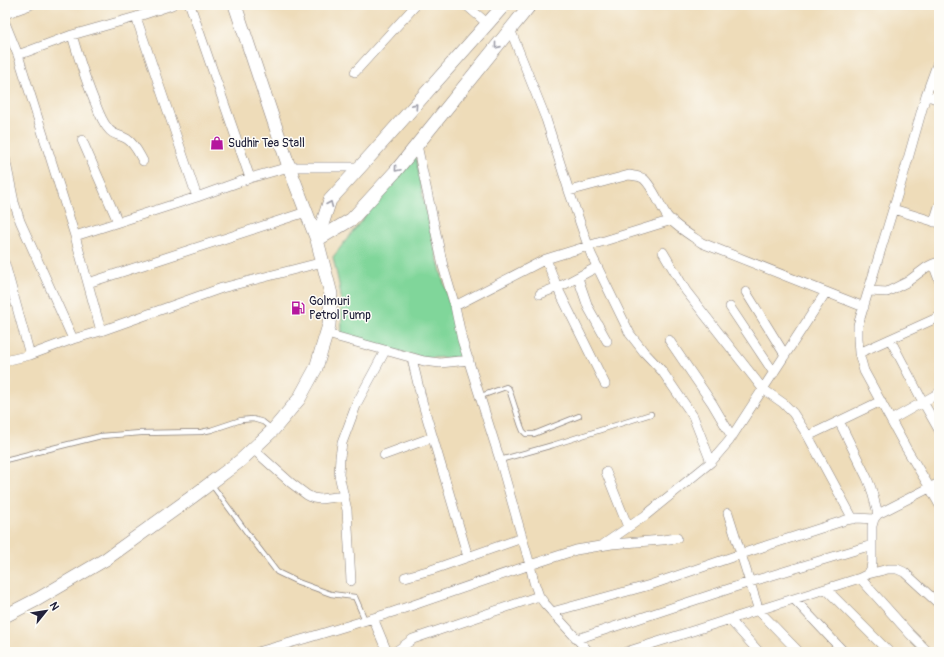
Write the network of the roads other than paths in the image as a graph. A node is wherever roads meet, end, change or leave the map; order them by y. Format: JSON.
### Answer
{"nodes":[{"id":1,"x":30,"y":5,"type":"edge"},
{"id":2,"x":172,"y":5,"type":"edge"},
{"id":3,"x":190,"y":5,"type":"edge"},
{"id":4,"x":235,"y":5,"type":"edge"},
{"id":5,"x":416,"y":5,"type":"edge"},
{"id":6,"x":466,"y":5,"type":"edge"},
{"id":7,"x":504,"y":5,"type":"edge"},
{"id":8,"x":530,"y":5,"type":"edge"},
{"id":9,"x":5,"y":14,"type":"edge"},
{"id":10,"x":136,"y":17,"type":"junction"},
{"id":11,"x":5,"y":23,"type":"edge"},
{"id":12,"x":488,"y":24,"type":"junction"},
{"id":13,"x":510,"y":30,"type":"junction"},
{"id":14,"x":72,"y":36,"type":"junction"},
{"id":15,"x":18,"y":55,"type":"junction"},
{"id":16,"x":939,"y":59,"type":"edge"},
{"id":17,"x":355,"y":72,"type":"dead end"},
{"id":18,"x":926,"y":95,"type":"junction"},
{"id":19,"x":939,"y":100,"type":"edge"},
{"id":20,"x":82,"y":140,"type":"dead end"},
{"id":21,"x":416,"y":145,"type":"junction"},
{"id":22,"x":5,"y":158,"type":"edge"},
{"id":23,"x":143,"y":161,"type":"dead end"},
{"id":24,"x":289,"y":167,"type":"junction"},
{"id":25,"x":360,"y":167,"type":"junction"},
{"id":26,"x":250,"y":178,"type":"junction"},
{"id":27,"x":569,"y":191,"type":"junction"},
{"id":28,"x":197,"y":197,"type":"junction"},
{"id":29,"x":939,"y":206,"type":"edge"},
{"id":30,"x":893,"y":210,"type":"junction"},
{"id":31,"x":306,"y":212,"type":"junction"},
{"id":32,"x":672,"y":220,"type":"junction"},
{"id":33,"x":118,"y":222,"type":"junction"},
{"id":34,"x":937,"y":223,"type":"edge"},
{"id":35,"x":75,"y":236,"type":"junction"},
{"id":36,"x":317,"y":240,"type":"junction"},
{"id":37,"x":588,"y":246,"type":"junction"},
{"id":38,"x":663,"y":252,"type":"dead end"},
{"id":39,"x":546,"y":259,"type":"junction"},
{"id":40,"x":323,"y":262,"type":"junction"},
{"id":41,"x":936,"y":263,"type":"edge"},
{"id":42,"x":5,"y":264,"type":"edge"},
{"id":43,"x":597,"y":267,"type":"junction"},
{"id":44,"x":578,"y":278,"type":"junction"},
{"id":45,"x":939,"y":280,"type":"edge"},
{"id":46,"x":88,"y":283,"type":"junction"},
{"id":47,"x":557,"y":287,"type":"junction"},
{"id":48,"x":869,"y":290,"type":"junction"},
{"id":49,"x":746,"y":292,"type":"dead end"},
{"id":50,"x":826,"y":292,"type":"junction"},
{"id":51,"x":540,"y":294,"type":"dead end"},
{"id":52,"x":455,"y":306,"type":"junction"},
{"id":53,"x":864,"y":306,"type":"junction"},
{"id":54,"x":730,"y":307,"type":"dead end"},
{"id":55,"x":939,"y":317,"type":"edge"},
{"id":56,"x":101,"y":331,"type":"junction"},
{"id":57,"x":327,"y":334,"type":"junction"},
{"id":58,"x":73,"y":339,"type":"junction"},
{"id":59,"x":890,"y":339,"type":"junction"},
{"id":60,"x":669,"y":340,"type":"dead end"},
{"id":61,"x":607,"y":341,"type":"dead end"},
{"id":62,"x":385,"y":350,"type":"junction"},
{"id":63,"x":859,"y":353,"type":"junction"},
{"id":64,"x":785,"y":354,"type":"junction"},
{"id":65,"x":30,"y":355,"type":"junction"},
{"id":66,"x":412,"y":359,"type":"junction"},
{"id":67,"x":469,"y":360,"type":"junction"},
{"id":68,"x":5,"y":361,"type":"edge"},
{"id":69,"x":774,"y":373,"type":"junction"},
{"id":70,"x":605,"y":384,"type":"dead end"},
{"id":71,"x":763,"y":389,"type":"junction"},
{"id":72,"x":939,"y":393,"type":"edge"},
{"id":73,"x":481,"y":396,"type":"junction"},
{"id":74,"x":880,"y":401,"type":"junction"},
{"id":75,"x":923,"y":402,"type":"junction"},
{"id":76,"x":651,"y":414,"type":"dead end"},
{"id":77,"x":578,"y":416,"type":"dead end"},
{"id":78,"x":891,"y":420,"type":"junction"},
{"id":79,"x":839,"y":421,"type":"junction"},
{"id":80,"x":274,"y":430,"type":"junction"},
{"id":81,"x":939,"y":430,"type":"edge"},
{"id":82,"x":808,"y":436,"type":"junction"},
{"id":83,"x":433,"y":437,"type":"junction"},
{"id":84,"x":732,"y":437,"type":"junction"},
{"id":85,"x":253,"y":449,"type":"junction"},
{"id":86,"x":384,"y":455,"type":"dead end"},
{"id":87,"x":5,"y":460,"type":"edge"},
{"id":88,"x":500,"y":460,"type":"junction"},
{"id":89,"x":711,"y":462,"type":"junction"},
{"id":90,"x":606,"y":472,"type":"dead end"},
{"id":91,"x":211,"y":483,"type":"junction"},
{"id":92,"x":939,"y":483,"type":"edge"},
{"id":93,"x":930,"y":488,"type":"junction"},
{"id":94,"x":344,"y":496,"type":"junction"},
{"id":95,"x":939,"y":504,"type":"edge"},
{"id":96,"x":728,"y":513,"type":"dead end"},
{"id":97,"x":876,"y":516,"type":"junction"},
{"id":98,"x":853,"y":519,"type":"junction"},
{"id":99,"x":628,"y":527,"type":"junction"},
{"id":100,"x":522,"y":538,"type":"junction"},
{"id":101,"x":677,"y":538,"type":"dead end"},
{"id":102,"x":872,"y":545,"type":"junction"},
{"id":103,"x":602,"y":546,"type":"junction"},
{"id":104,"x":741,"y":554,"type":"junction"},
{"id":105,"x":468,"y":557,"type":"junction"},
{"id":106,"x":530,"y":564,"type":"junction"},
{"id":107,"x":864,"y":576,"type":"junction"},
{"id":108,"x":405,"y":577,"type":"dead end"},
{"id":109,"x":351,"y":581,"type":"dead end"},
{"id":110,"x":750,"y":582,"type":"junction"},
{"id":111,"x":826,"y":589,"type":"junction"},
{"id":112,"x":539,"y":596,"type":"junction"},
{"id":113,"x":794,"y":599,"type":"junction"},
{"id":114,"x":939,"y":604,"type":"edge"},
{"id":115,"x":759,"y":611,"type":"junction"},
{"id":116,"x":552,"y":612,"type":"junction"},
{"id":117,"x":5,"y":616,"type":"edge"},
{"id":118,"x":369,"y":619,"type":"junction"},
{"id":119,"x":730,"y":620,"type":"junction"},
{"id":120,"x":577,"y":639,"type":"junction"},
{"id":121,"x":258,"y":652,"type":"edge"},
{"id":122,"x":387,"y":652,"type":"edge"},
{"id":123,"x":395,"y":652,"type":"edge"},
{"id":124,"x":589,"y":652,"type":"edge"},
{"id":125,"x":626,"y":652,"type":"edge"},
{"id":126,"x":759,"y":652,"type":"edge"},
{"id":127,"x":799,"y":652,"type":"edge"},
{"id":128,"x":844,"y":652,"type":"edge"},
{"id":129,"x":889,"y":652,"type":"edge"},
{"id":130,"x":928,"y":652,"type":"edge"}],
"edges":[{"from":1,"to":9,"type":"street"},
{"from":2,"to":10,"type":"street"},
{"from":3,"to":26,"type":"street"},
{"from":4,"to":24,"type":"street"},
{"from":5,"to":17,"type":"street"},
{"from":6,"to":12,"type":"street"},
{"from":7,"to":12,"type":"street"},
{"from":8,"to":13,"type":"street"},
{"from":10,"to":14,"type":"street"},
{"from":10,"to":28,"type":"street"},
{"from":11,"to":15,"type":"street"},
{"from":25,"to":12,"type":"street","one_way":true},
{"from":13,"to":21,"type":"street","one_way":true},
{"from":13,"to":27,"type":"street"},
{"from":14,"to":15,"type":"street"},
{"from":14,"to":23,"type":"street"},
{"from":15,"to":35,"type":"street"},
{"from":16,"to":18,"type":"street"},
{"from":18,"to":19,"type":"street"},
{"from":18,"to":30,"type":"street"},
{"from":20,"to":33,"type":"street"},
{"from":21,"to":36,"type":"street","one_way":true},
{"from":21,"to":52,"type":"street"},
{"from":22,"to":58,"type":"street"},
{"from":24,"to":25,"type":"street"},
{"from":24,"to":26,"type":"street"},
{"from":24,"to":31,"type":"street"},
{"from":36,"to":25,"type":"street","one_way":true},
{"from":26,"to":28,"type":"street"},
{"from":27,"to":32,"type":"street"},
{"from":27,"to":37,"type":"street"},
{"from":28,"to":33,"type":"street"},
{"from":29,"to":34,"type":"street"},
{"from":30,"to":34,"type":"street"},
{"from":30,"to":48,"type":"street"},
{"from":31,"to":36,"type":"street"},
{"from":31,"to":46,"type":"street"},
{"from":32,"to":37,"type":"street"},
{"from":32,"to":50,"type":"street"},
{"from":33,"to":35,"type":"street"},
{"from":35,"to":46,"type":"street"},
{"from":36,"to":40,"type":"street"},
{"from":37,"to":39,"type":"street"},
{"from":37,"to":43,"type":"street"},
{"from":38,"to":71,"type":"street"},
{"from":39,"to":47,"type":"street"},
{"from":39,"to":52,"type":"street"},
{"from":40,"to":56,"type":"street"},
{"from":40,"to":57,"type":"street"},
{"from":41,"to":45,"type":"street"},
{"from":41,"to":48,"type":"street"},
{"from":42,"to":65,"type":"street"},
{"from":43,"to":44,"type":"street"},
{"from":43,"to":89,"type":"street"},
{"from":44,"to":47,"type":"street"},
{"from":44,"to":61,"type":"street"},
{"from":46,"to":56,"type":"street"},
{"from":47,"to":51,"type":"street"},
{"from":47,"to":70,"type":"street"},
{"from":48,"to":53,"type":"street"},
{"from":49,"to":64,"type":"street"},
{"from":50,"to":53,"type":"street"},
{"from":50,"to":64,"type":"street"},
{"from":52,"to":67,"type":"street"},
{"from":53,"to":63,"type":"street"},
{"from":54,"to":69,"type":"street"},
{"from":55,"to":59,"type":"street"},
{"from":56,"to":58,"type":"street"},
{"from":57,"to":62,"type":"street"},
{"from":57,"to":80,"type":"street"},
{"from":58,"to":65,"type":"street"},
{"from":59,"to":63,"type":"street"},
{"from":59,"to":75,"type":"street"},
{"from":60,"to":84,"type":"street"},
{"from":62,"to":66,"type":"street"},
{"from":62,"to":94,"type":"street"},
{"from":63,"to":74,"type":"street"},
{"from":64,"to":69,"type":"street"},
{"from":65,"to":68,"type":"street"},
{"from":66,"to":67,"type":"street"},
{"from":66,"to":83,"type":"street"},
{"from":67,"to":73,"type":"street"},
{"from":69,"to":71,"type":"street"},
{"from":71,"to":82,"type":"street"},
{"from":71,"to":84,"type":"street"},
{"from":72,"to":75,"type":"street"},
{"from":73,"to":77,"type":"lane"},
{"from":73,"to":88,"type":"street"},
{"from":74,"to":78,"type":"street"},
{"from":74,"to":79,"type":"street"},
{"from":75,"to":78,"type":"street"},
{"from":75,"to":81,"type":"street"},
{"from":76,"to":88,"type":"lane"},
{"from":78,"to":93,"type":"street"},
{"from":79,"to":82,"type":"street"},
{"from":79,"to":97,"type":"street"},
{"from":80,"to":85,"type":"street"},
{"from":80,"to":87,"type":"lane"},
{"from":82,"to":98,"type":"street"},
{"from":83,"to":86,"type":"street"},
{"from":83,"to":105,"type":"street"},
{"from":84,"to":89,"type":"street"},
{"from":85,"to":91,"type":"street"},
{"from":85,"to":94,"type":"street"},
{"from":88,"to":100,"type":"street"},
{"from":89,"to":99,"type":"street"},
{"from":90,"to":99,"type":"street"},
{"from":91,"to":117,"type":"street"},
{"from":91,"to":118,"type":"lane"},
{"from":92,"to":93,"type":"street"},
{"from":93,"to":95,"type":"street"},
{"from":93,"to":97,"type":"street"},
{"from":94,"to":109,"type":"street"},
{"from":96,"to":104,"type":"street"},
{"from":97,"to":98,"type":"street"},
{"from":97,"to":102,"type":"street"},
{"from":98,"to":104,"type":"street"},
{"from":99,"to":103,"type":"street"},
{"from":100,"to":105,"type":"street"},
{"from":100,"to":106,"type":"street"},
{"from":101,"to":103,"type":"street"},
{"from":102,"to":107,"type":"street"},
{"from":102,"to":110,"type":"street"},
{"from":103,"to":106,"type":"street"},
{"from":104,"to":110,"type":"street"},
{"from":104,"to":116,"type":"street"},
{"from":105,"to":108,"type":"street"},
{"from":106,"to":112,"type":"street"},
{"from":106,"to":118,"type":"street"},
{"from":107,"to":111,"type":"street"},
{"from":107,"to":114,"type":"street"},
{"from":107,"to":130,"type":"street"},
{"from":110,"to":115,"type":"street"},
{"from":110,"to":120,"type":"street"},
{"from":111,"to":113,"type":"street"},
{"from":111,"to":129,"type":"street"},
{"from":112,"to":116,"type":"street"},
{"from":112,"to":123,"type":"street"},
{"from":113,"to":115,"type":"street"},
{"from":113,"to":128,"type":"street"},
{"from":115,"to":119,"type":"street"},
{"from":115,"to":127,"type":"street"},
{"from":116,"to":120,"type":"street"},
{"from":118,"to":121,"type":"street"},
{"from":118,"to":122,"type":"street"},
{"from":119,"to":125,"type":"street"},
{"from":119,"to":126,"type":"street"},
{"from":120,"to":124,"type":"street"}]}
